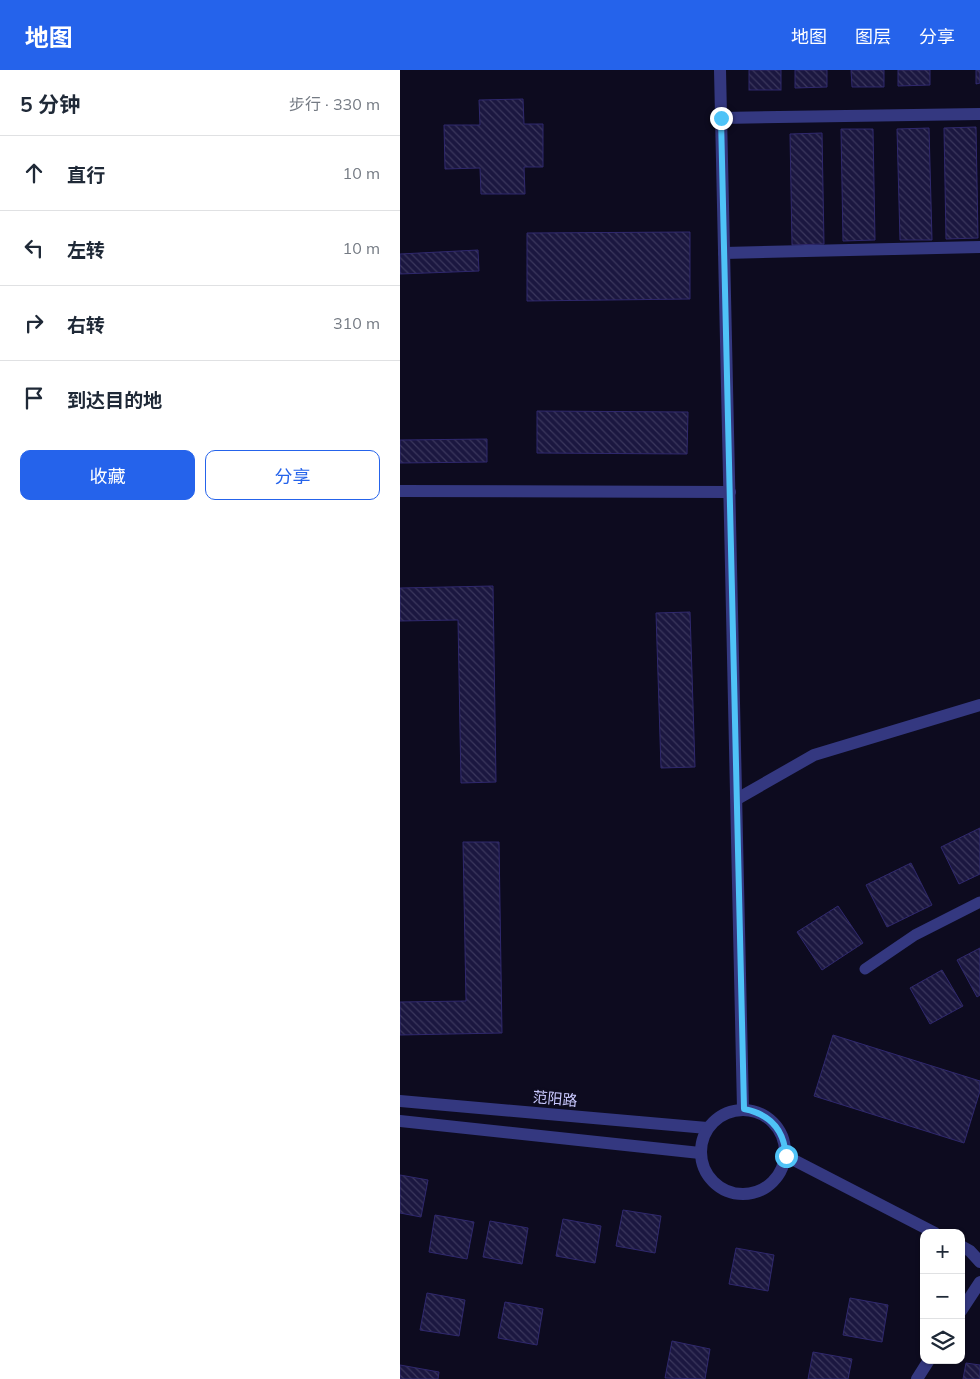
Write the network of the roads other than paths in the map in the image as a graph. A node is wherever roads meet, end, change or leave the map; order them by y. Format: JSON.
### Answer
{"nodes":[{"id":1,"x":720,"y":70,"type":"edge"},
{"id":2,"x":980,"y":114,"type":"edge"},
{"id":3,"x":721,"y":118,"type":"junction"},
{"id":4,"x":980,"y":247,"type":"edge"},
{"id":5,"x":724,"y":253,"type":"junction"},
{"id":6,"x":400,"y":491,"type":"edge"},
{"id":7,"x":730,"y":492,"type":"junction"},
{"id":8,"x":980,"y":705,"type":"edge"},
{"id":9,"x":737,"y":799,"type":"junction"},
{"id":10,"x":980,"y":902,"type":"edge"},
{"id":11,"x":865,"y":969,"type":"dead end"},
{"id":12,"x":400,"y":1101,"type":"edge"},
{"id":13,"x":744,"y":1109,"type":"junction"},
{"id":14,"x":400,"y":1121,"type":"edge"},
{"id":15,"x":707,"y":1128,"type":"junction"},
{"id":16,"x":700,"y":1153,"type":"junction"},
{"id":17,"x":786,"y":1156,"type":"junction"},
{"id":18,"x":927,"y":1229,"type":"edge"},
{"id":19,"x":965,"y":1248,"type":"edge"},
{"id":20,"x":980,"y":1262,"type":"edge"},
{"id":21,"x":980,"y":1282,"type":"edge"},
{"id":22,"x":965,"y":1305,"type":"edge"},
{"id":23,"x":927,"y":1364,"type":"edge"},
{"id":24,"x":917,"y":1379,"type":"edge"}],
"edges":[{"from":1,"to":3,"type":"street"},
{"from":2,"to":3,"type":"street"},
{"from":3,"to":5,"type":"street"},
{"from":4,"to":5,"type":"street"},
{"from":5,"to":7,"type":"street"},
{"from":6,"to":7,"type":"street"},
{"from":7,"to":9,"type":"street"},
{"from":8,"to":9,"type":"street"},
{"from":9,"to":13,"type":"street"},
{"from":10,"to":11,"type":"lane"},
{"from":12,"to":15,"type":"street","name":"范阳路"},
{"from":13,"to":15,"type":"street"},
{"from":13,"to":17,"type":"street"},
{"from":14,"to":16,"type":"street"},
{"from":15,"to":16,"type":"street"},
{"from":16,"to":17,"type":"street"},
{"from":17,"to":18,"type":"street"},
{"from":19,"to":20,"type":"street"},
{"from":21,"to":22,"type":"street"},
{"from":23,"to":24,"type":"street"}]}
